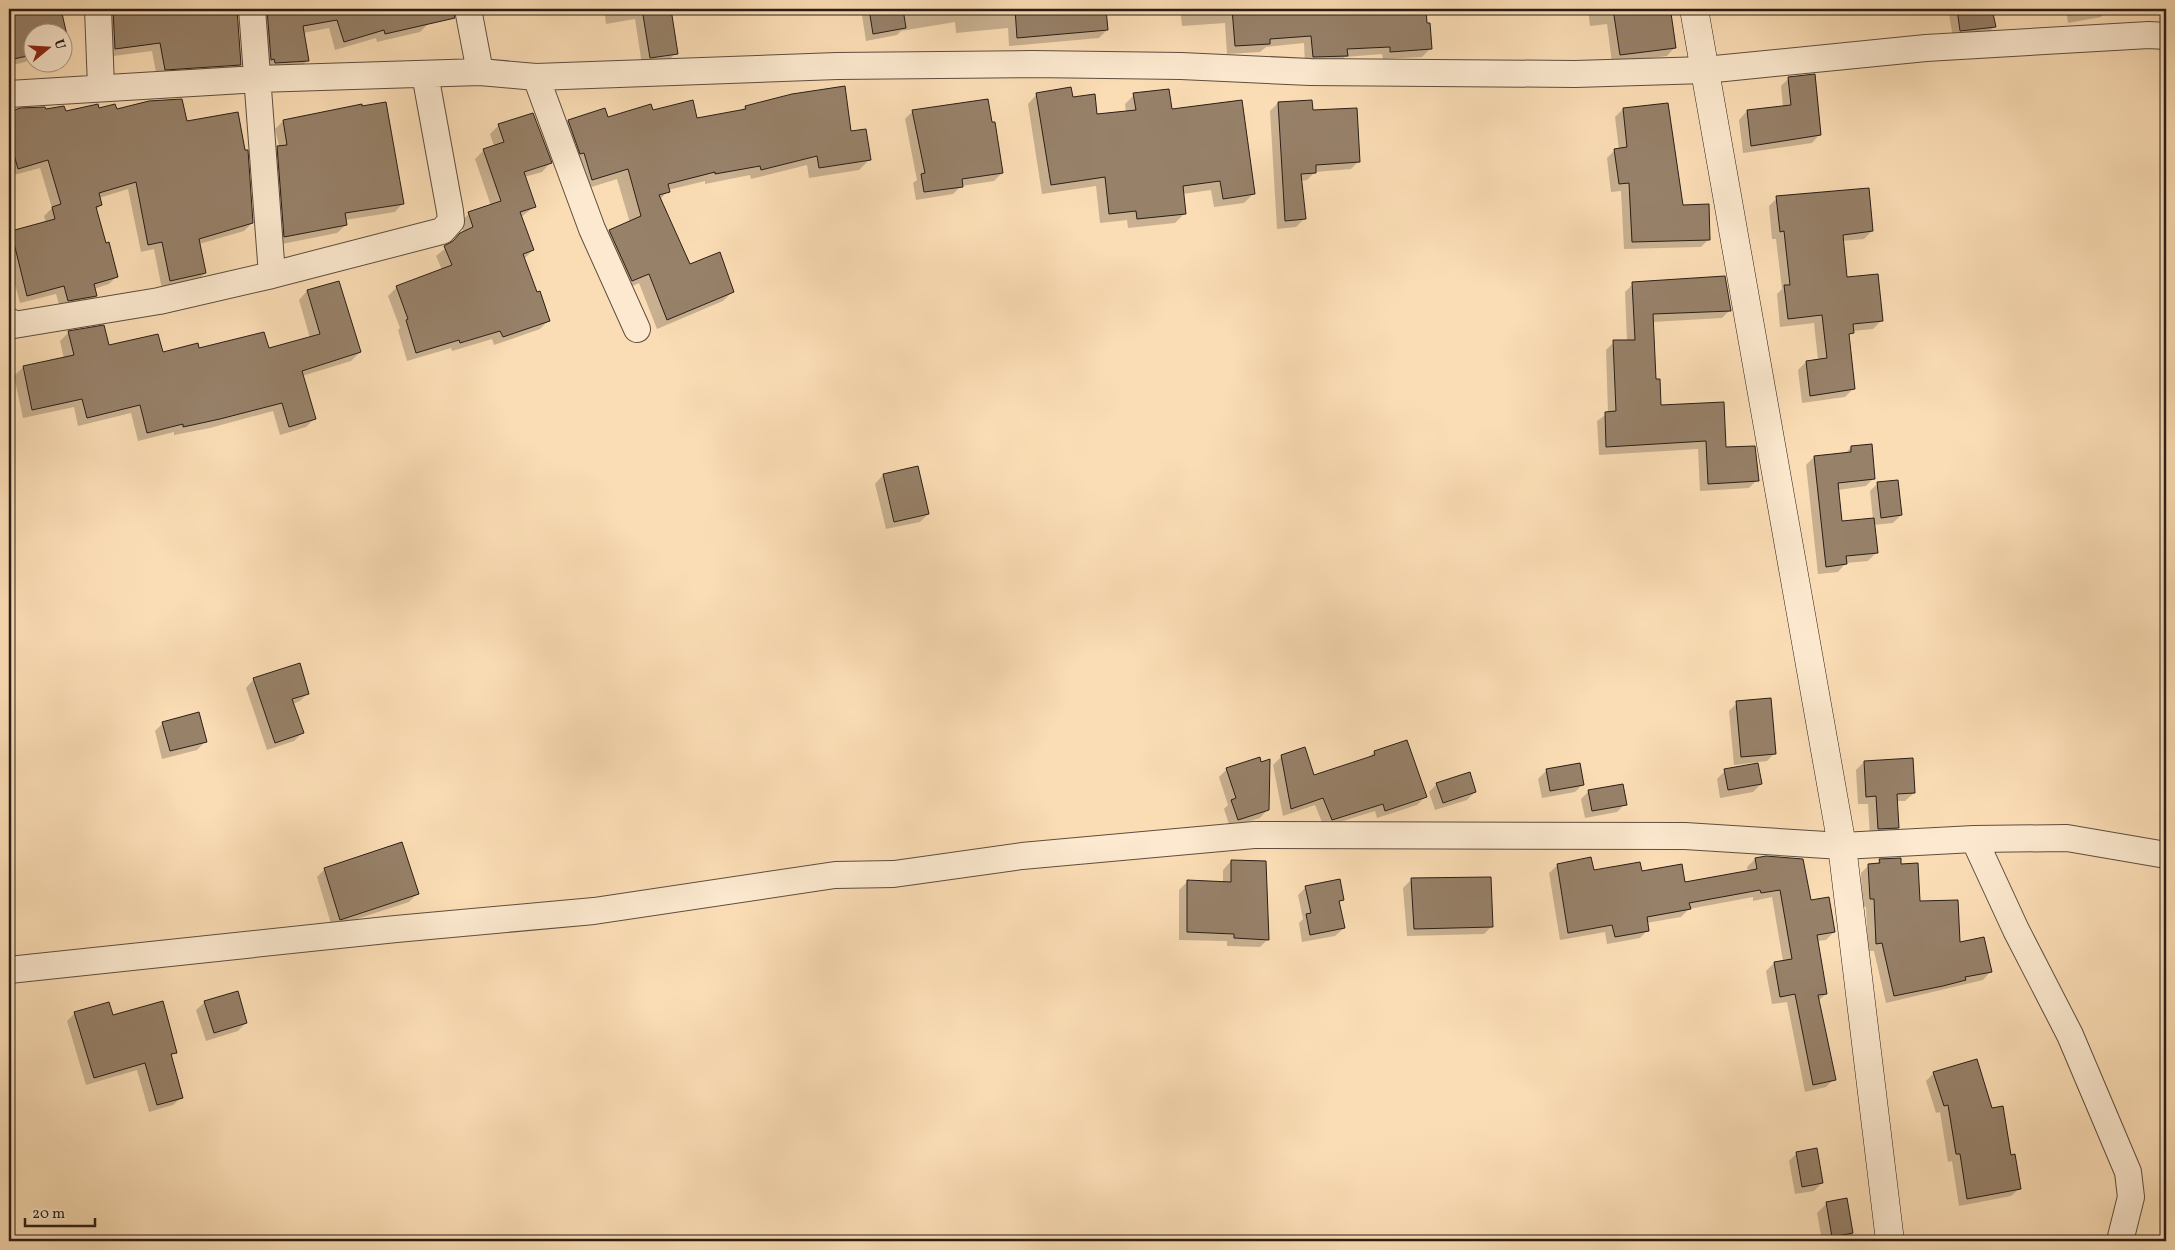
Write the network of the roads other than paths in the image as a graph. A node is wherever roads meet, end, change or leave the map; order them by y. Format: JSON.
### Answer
{"nodes":[{"id":1,"x":98,"y":9,"type":"edge"},
{"id":2,"x":252,"y":9,"type":"edge"},
{"id":3,"x":468,"y":9,"type":"edge"},
{"id":4,"x":1694,"y":9,"type":"edge"},
{"id":5,"x":2166,"y":36,"type":"edge"},
{"id":6,"x":1705,"y":70,"type":"junction"},
{"id":7,"x":480,"y":72,"type":"junction"},
{"id":8,"x":425,"y":74,"type":"junction"},
{"id":9,"x":536,"y":77,"type":"junction"},
{"id":10,"x":258,"y":78,"type":"junction"},
{"id":11,"x":101,"y":87,"type":"junction"},
{"id":12,"x":9,"y":94,"type":"edge"},
{"id":13,"x":272,"y":275,"type":"junction"},
{"id":14,"x":9,"y":321,"type":"edge"},
{"id":15,"x":637,"y":329,"type":"dead end"},
{"id":16,"x":1974,"y":839,"type":"junction"},
{"id":17,"x":1842,"y":846,"type":"junction"},
{"id":18,"x":2166,"y":855,"type":"edge"},
{"id":19,"x":9,"y":970,"type":"edge"},
{"id":20,"x":1890,"y":1241,"type":"edge"},
{"id":21,"x":2120,"y":1241,"type":"edge"}],
"edges":[{"from":1,"to":11,"type":"street"},
{"from":2,"to":10,"type":"street"},
{"from":3,"to":7,"type":"street"},
{"from":4,"to":6,"type":"street"},
{"from":5,"to":6,"type":"street"},
{"from":6,"to":9,"type":"street"},
{"from":6,"to":17,"type":"street"},
{"from":7,"to":8,"type":"street"},
{"from":7,"to":9,"type":"street"},
{"from":8,"to":10,"type":"street"},
{"from":8,"to":13,"type":"street"},
{"from":9,"to":15,"type":"street"},
{"from":10,"to":11,"type":"street"},
{"from":10,"to":13,"type":"street"},
{"from":11,"to":12,"type":"street"},
{"from":13,"to":14,"type":"street"},
{"from":16,"to":17,"type":"street"},
{"from":16,"to":18,"type":"street"},
{"from":16,"to":21,"type":"street"},
{"from":17,"to":19,"type":"street"},
{"from":17,"to":20,"type":"street"}]}
